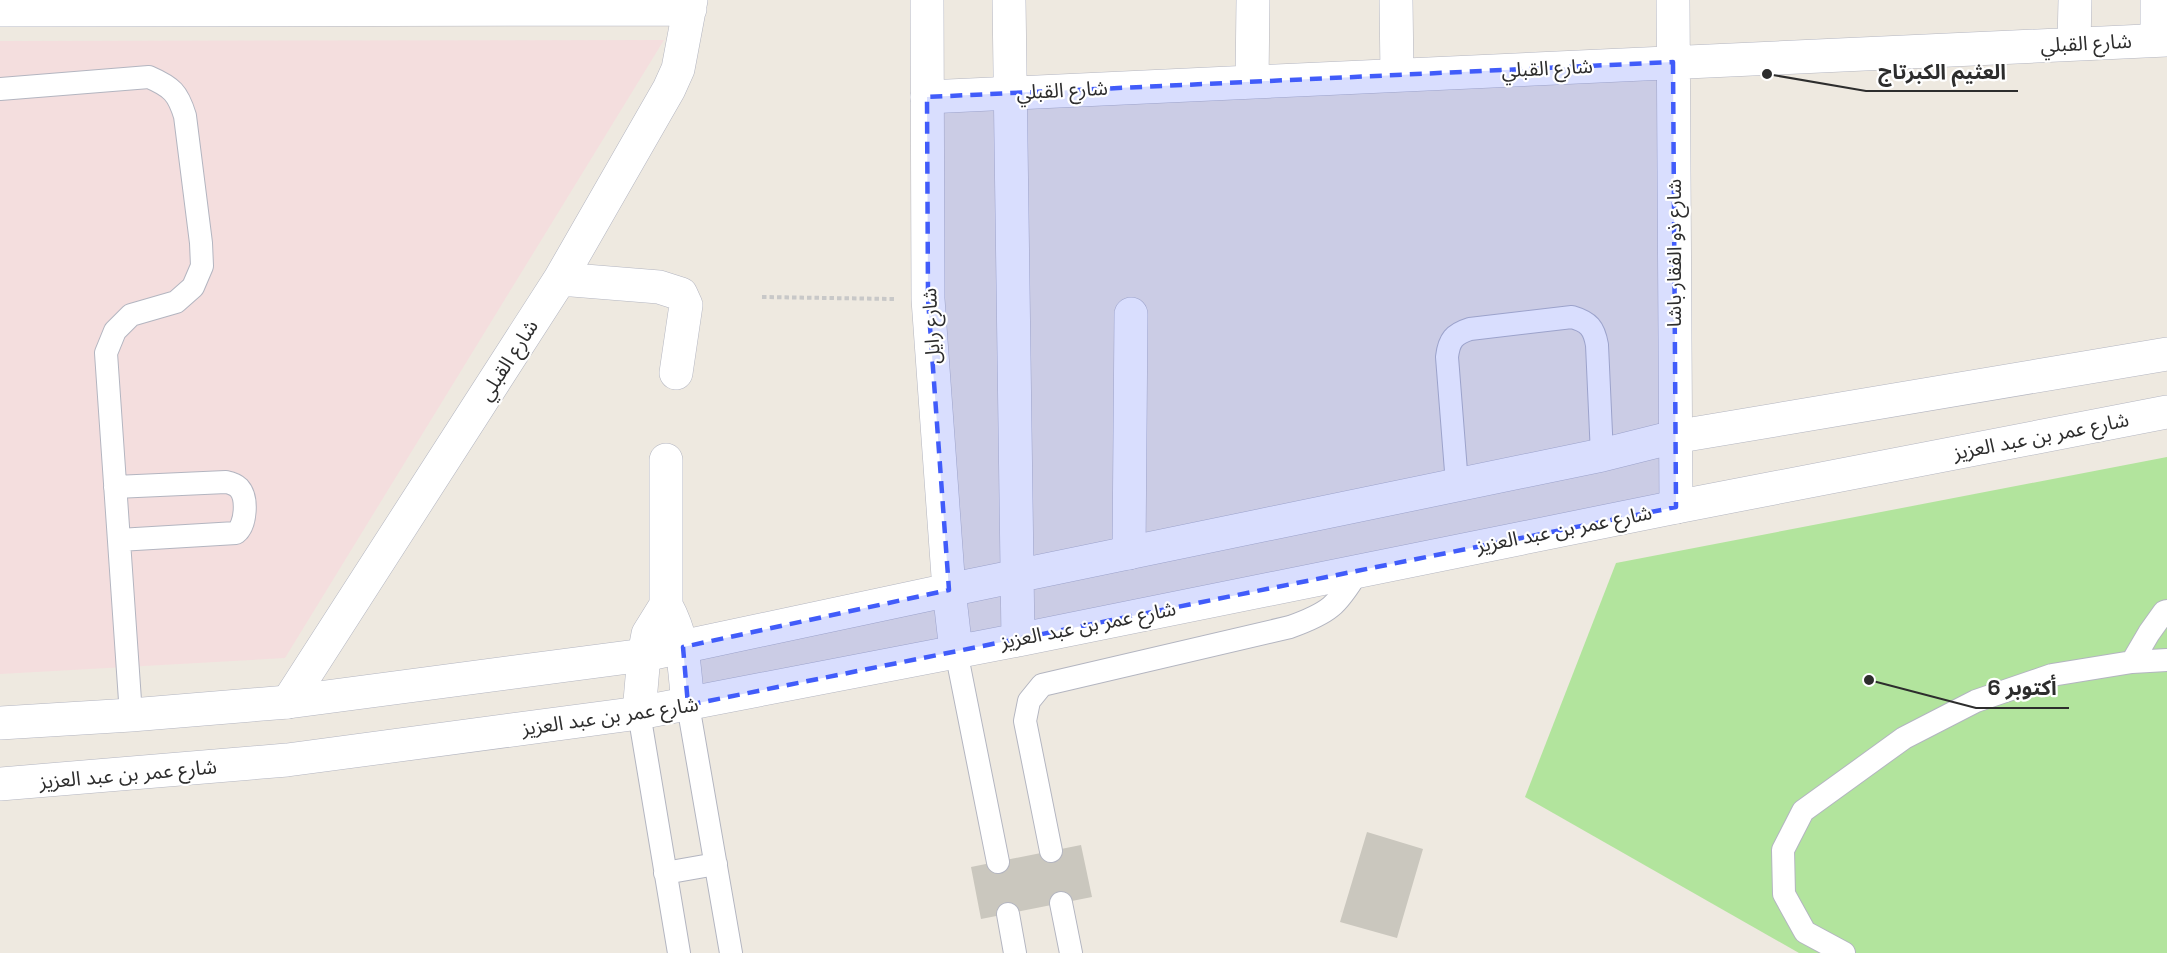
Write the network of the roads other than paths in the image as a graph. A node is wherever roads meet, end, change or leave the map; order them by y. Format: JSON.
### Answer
{"nodes":[{"id":1,"x":927,"y":0,"type":"edge"},
{"id":2,"x":1009,"y":0,"type":"edge"},
{"id":3,"x":1253,"y":0,"type":"edge"},
{"id":4,"x":1396,"y":0,"type":"edge"},
{"id":5,"x":1673,"y":0,"type":"edge"},
{"id":6,"x":2075,"y":0,"type":"edge"},
{"id":7,"x":2157,"y":0,"type":"edge"},
{"id":8,"x":690,"y":4,"type":"edge"},
{"id":9,"x":219,"y":5,"type":"edge"},
{"id":10,"x":0,"y":10,"type":"edge"},
{"id":11,"x":2162,"y":40,"type":"edge"},
{"id":12,"x":2074,"y":44,"type":"junction"},
{"id":13,"x":1673,"y":62,"type":"junction"},
{"id":14,"x":1398,"y":75,"type":"junction"},
{"id":15,"x":1252,"y":82,"type":"junction"},
{"id":16,"x":0,"y":89,"type":"edge"},
{"id":17,"x":1009,"y":93,"type":"junction"},
{"id":18,"x":927,"y":97,"type":"junction"},
{"id":19,"x":560,"y":279,"type":"junction"},
{"id":20,"x":1131,"y":314,"type":"dead end"},
{"id":21,"x":2167,"y":354,"type":"edge"},
{"id":22,"x":676,"y":373,"type":"dead end"},
{"id":23,"x":2167,"y":411,"type":"edge"},
{"id":24,"x":1674,"y":437,"type":"junction"},
{"id":25,"x":1602,"y":455,"type":"junction"},
{"id":26,"x":666,"y":460,"type":"dead end"},
{"id":27,"x":1457,"y":484,"type":"junction"},
{"id":28,"x":115,"y":487,"type":"junction"},
{"id":29,"x":1676,"y":507,"type":"junction"},
{"id":30,"x":119,"y":540,"type":"junction"},
{"id":31,"x":1129,"y":553,"type":"junction"},
{"id":32,"x":1358,"y":571,"type":"junction"},
{"id":33,"x":1016,"y":576,"type":"junction"},
{"id":34,"x":949,"y":590,"type":"junction"},
{"id":35,"x":666,"y":605,"type":"junction"},
{"id":36,"x":2167,"y":611,"type":"edge"},
{"id":37,"x":1018,"y":640,"type":"junction"},
{"id":38,"x":683,"y":647,"type":"junction"},
{"id":39,"x":956,"y":651,"type":"junction"},
{"id":40,"x":644,"y":655,"type":"junction"},
{"id":41,"x":2167,"y":660,"type":"edge"},
{"id":42,"x":2132,"y":662,"type":"junction"},
{"id":43,"x":288,"y":702,"type":"junction"},
{"id":44,"x":688,"y":705,"type":"junction"},
{"id":45,"x":639,"y":713,"type":"junction"},
{"id":46,"x":132,"y":715,"type":"junction"},
{"id":47,"x":0,"y":723,"type":"edge"},
{"id":48,"x":0,"y":784,"type":"edge"},
{"id":49,"x":1051,"y":851,"type":"dead end"},
{"id":50,"x":998,"y":862,"type":"dead end"},
{"id":51,"x":716,"y":864,"type":"junction"},
{"id":52,"x":665,"y":873,"type":"junction"},
{"id":53,"x":1061,"y":903,"type":"dead end"},
{"id":54,"x":1008,"y":914,"type":"dead end"},
{"id":55,"x":679,"y":953,"type":"edge"},
{"id":56,"x":731,"y":953,"type":"edge"},
{"id":57,"x":1015,"y":953,"type":"edge"},
{"id":58,"x":1071,"y":953,"type":"edge"},
{"id":59,"x":1844,"y":953,"type":"edge"}],
"edges":[{"from":1,"to":18,"type":"street","name":"شارع رايل"},
{"from":2,"to":17,"type":"street"},
{"from":3,"to":15,"type":"street"},
{"from":4,"to":14,"type":"street"},
{"from":5,"to":13,"type":"street","name":"شارع ذو الفقار باشا"},
{"from":6,"to":12,"type":"street"},
{"from":7,"to":11,"type":"street"},
{"from":8,"to":9,"type":"street"},
{"from":8,"to":19,"type":"street","name":"شارع القبلي"},
{"from":9,"to":10,"type":"street"},
{"from":11,"to":12,"type":"street","name":"شارع القبلي"},
{"from":12,"to":13,"type":"street","name":"شارع القبلي"},
{"from":13,"to":14,"type":"street","name":"شارع القبلي"},
{"from":13,"to":24,"type":"street","name":"شارع ذو الفقار باشا"},
{"from":14,"to":15,"type":"street","name":"شارع القبلي"},
{"from":15,"to":17,"type":"street","name":"شارع القبلي"},
{"from":16,"to":28,"type":"lane"},
{"from":17,"to":18,"type":"street","name":"شارع القبلي"},
{"from":17,"to":33,"type":"street"},
{"from":18,"to":34,"type":"street","name":"شارع رايل"},
{"from":19,"to":22,"type":"street"},
{"from":19,"to":43,"type":"street","name":"شارع القبلي"},
{"from":20,"to":31,"type":"street"},
{"from":21,"to":24,"type":"street"},
{"from":23,"to":29,"type":"street","name":"شارع عمر بن عبد العزيز"},
{"from":24,"to":25,"type":"street"},
{"from":24,"to":29,"type":"street","name":"شارع ذو الفقار باشا"},
{"from":25,"to":27,"type":"street"},
{"from":25,"to":27,"type":"lane"},
{"from":26,"to":35,"type":"street"},
{"from":27,"to":31,"type":"street"},
{"from":28,"to":30,"type":"lane"},
{"from":28,"to":30,"type":"lane"},
{"from":29,"to":32,"type":"street","name":"شارع عمر بن عبد العزيز"},
{"from":30,"to":46,"type":"lane"},
{"from":31,"to":33,"type":"street"},
{"from":32,"to":37,"type":"street","name":"شارع عمر بن عبد العزيز"},
{"from":32,"to":49,"type":"lane"},
{"from":33,"to":34,"type":"street"},
{"from":33,"to":37,"type":"street"},
{"from":34,"to":38,"type":"street"},
{"from":34,"to":39,"type":"street","name":"شارع رايل"},
{"from":35,"to":38,"type":"street"},
{"from":35,"to":40,"type":"street"},
{"from":36,"to":42,"type":"lane"},
{"from":37,"to":39,"type":"street","name":"شارع عمر بن عبد العزيز"},
{"from":38,"to":40,"type":"street"},
{"from":38,"to":44,"type":"street"},
{"from":39,"to":44,"type":"street","name":"شارع عمر بن عبد العزيز"},
{"from":39,"to":50,"type":"lane"},
{"from":40,"to":43,"type":"street"},
{"from":40,"to":45,"type":"street"},
{"from":41,"to":42,"type":"lane"},
{"from":42,"to":59,"type":"lane"},
{"from":43,"to":46,"type":"street"},
{"from":44,"to":45,"type":"street","name":"شارع عمر بن عبد العزيز"},
{"from":44,"to":51,"type":"lane"},
{"from":45,"to":48,"type":"street","name":"شارع عمر بن عبد العزيز"},
{"from":45,"to":52,"type":"lane"},
{"from":46,"to":47,"type":"street"},
{"from":51,"to":52,"type":"lane"},
{"from":51,"to":56,"type":"lane"},
{"from":52,"to":55,"type":"lane"},
{"from":53,"to":58,"type":"lane"},
{"from":54,"to":57,"type":"lane"}]}
